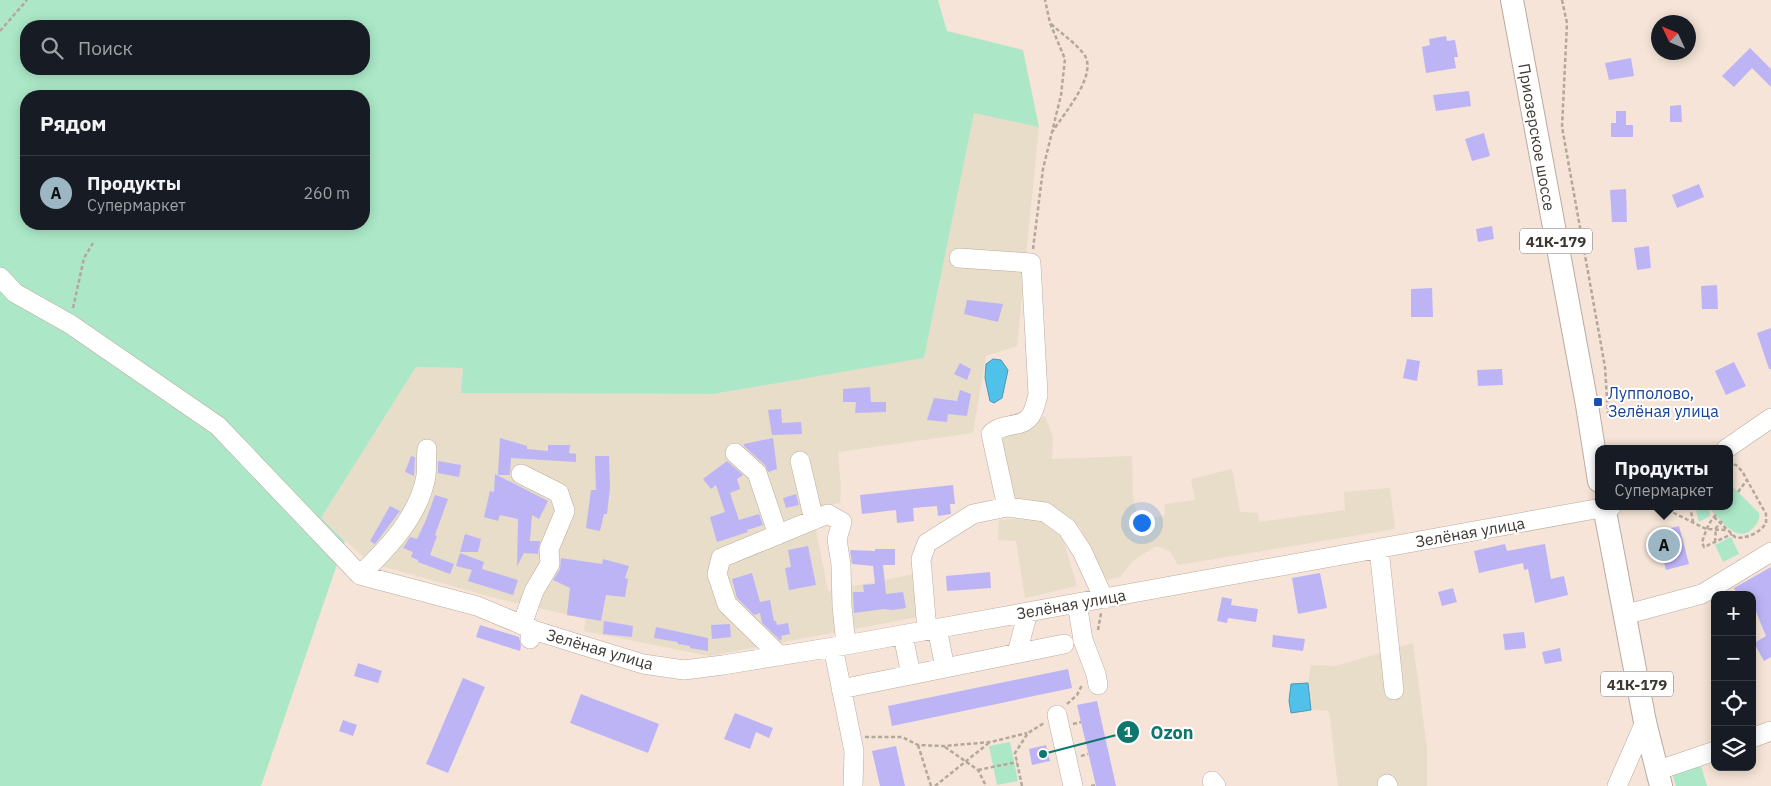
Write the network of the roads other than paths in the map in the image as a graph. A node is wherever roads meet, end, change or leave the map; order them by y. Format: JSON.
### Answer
{"nodes":[{"id":1,"x":1512,"y":0,"type":"edge"},
{"id":2,"x":959,"y":258,"type":"dead end"},
{"id":3,"x":0,"y":278,"type":"edge"},
{"id":4,"x":1771,"y":418,"type":"edge"},
{"id":5,"x":1732,"y":445,"type":"edge"},
{"id":6,"x":427,"y":449,"type":"dead end"},
{"id":7,"x":735,"y":453,"type":"dead end"},
{"id":8,"x":1595,"y":456,"type":"edge"},
{"id":9,"x":800,"y":461,"type":"dead end"},
{"id":10,"x":521,"y":474,"type":"dead end"},
{"id":11,"x":1007,"y":507,"type":"junction"},
{"id":12,"x":1595,"y":509,"type":"edge"},
{"id":13,"x":1606,"y":510,"type":"edge"},
{"id":14,"x":814,"y":520,"type":"junction"},
{"id":15,"x":778,"y":535,"type":"junction"},
{"id":16,"x":1379,"y":549,"type":"junction"},
{"id":17,"x":1771,"y":552,"type":"edge"},
{"id":18,"x":360,"y":575,"type":"junction"},
{"id":19,"x":1104,"y":602,"type":"junction"},
{"id":20,"x":1077,"y":603,"type":"junction"},
{"id":21,"x":1028,"y":612,"type":"junction"},
{"id":22,"x":1624,"y":615,"type":"junction"},
{"id":23,"x":932,"y":629,"type":"junction"},
{"id":24,"x":528,"y":631,"type":"junction"},
{"id":25,"x":903,"y":635,"type":"junction"},
{"id":26,"x":1064,"y":644,"type":"dead end"},
{"id":27,"x":839,"y":646,"type":"junction"},
{"id":28,"x":1017,"y":653,"type":"junction"},
{"id":29,"x":780,"y":656,"type":"junction"},
{"id":30,"x":945,"y":668,"type":"junction"},
{"id":31,"x":911,"y":675,"type":"junction"},
{"id":32,"x":1098,"y":685,"type":"dead end"},
{"id":33,"x":842,"y":689,"type":"junction"},
{"id":34,"x":1394,"y":690,"type":"dead end"},
{"id":35,"x":1057,"y":715,"type":"road end"},
{"id":36,"x":1644,"y":722,"type":"junction"},
{"id":37,"x":1771,"y":731,"type":"edge"},
{"id":38,"x":1756,"y":737,"type":"edge"},
{"id":39,"x":1711,"y":753,"type":"edge"},
{"id":40,"x":1658,"y":779,"type":"edge"},
{"id":41,"x":853,"y":786,"type":"edge"},
{"id":42,"x":1073,"y":786,"type":"edge"},
{"id":43,"x":1617,"y":786,"type":"edge"}],
"edges":[{"from":1,"to":8,"type":"main road","name":"Приозерское шоссе","number":"41К-179"},
{"from":2,"to":11,"type":"street"},
{"from":3,"to":18,"type":"street"},
{"from":4,"to":5,"type":"street"},
{"from":6,"to":18,"type":"street"},
{"from":7,"to":15,"type":"street"},
{"from":9,"to":14,"type":"street"},
{"from":10,"to":24,"type":"street"},
{"from":11,"to":19,"type":"street"},
{"from":11,"to":23,"type":"street"},
{"from":12,"to":16,"type":"street","name":"Зелёная улица"},
{"from":13,"to":22,"type":"main road","number":"41К-179"},
{"from":14,"to":15,"type":"street"},
{"from":14,"to":27,"type":"street"},
{"from":15,"to":29,"type":"street"},
{"from":16,"to":19,"type":"street","name":"Зелёная улица"},
{"from":16,"to":34,"type":"street"},
{"from":17,"to":22,"type":"street"},
{"from":18,"to":24,"type":"street","name":"Зелёная улица"},
{"from":19,"to":20,"type":"street","name":"Зелёная улица"},
{"from":20,"to":21,"type":"street","name":"Зелёная улица"},
{"from":20,"to":32,"type":"street"},
{"from":21,"to":23,"type":"street","name":"Зелёная улица"},
{"from":21,"to":28,"type":"street"},
{"from":22,"to":36,"type":"main road","number":"41К-179"},
{"from":23,"to":25,"type":"street","name":"Зелёная улица"},
{"from":23,"to":30,"type":"street"},
{"from":24,"to":29,"type":"street","name":"Зелёная улица"},
{"from":25,"to":27,"type":"street","name":"Зелёная улица"},
{"from":25,"to":31,"type":"street"},
{"from":26,"to":28,"type":"street"},
{"from":27,"to":29,"type":"street","name":"Зелёная улица"},
{"from":27,"to":33,"type":"street"},
{"from":28,"to":30,"type":"street"},
{"from":30,"to":31,"type":"street"},
{"from":31,"to":33,"type":"street"},
{"from":33,"to":41,"type":"street"},
{"from":35,"to":42,"type":"street"},
{"from":36,"to":40,"type":"main road","number":"41К-179"},
{"from":36,"to":43,"type":"street"},
{"from":37,"to":38,"type":"street"},
{"from":39,"to":40,"type":"street"}]}
